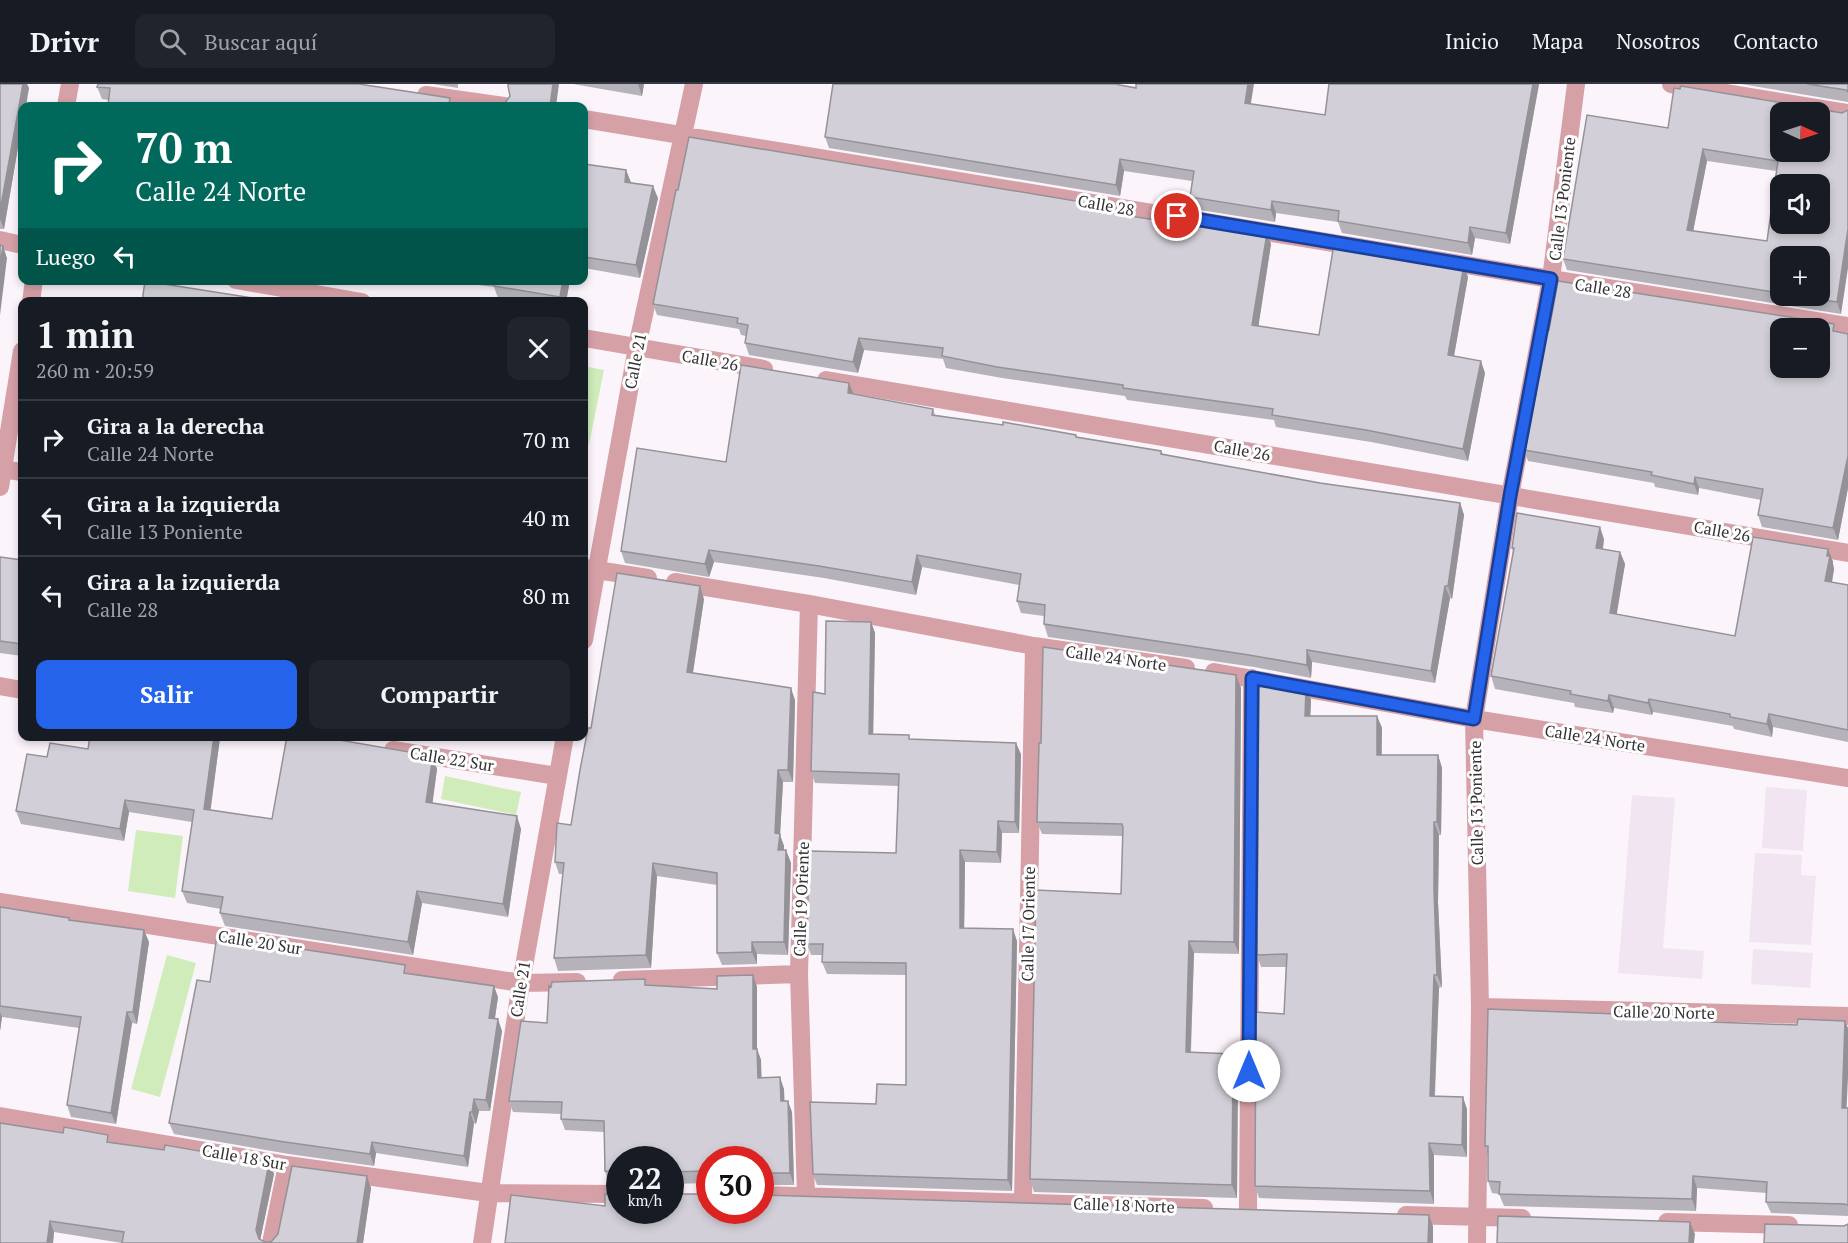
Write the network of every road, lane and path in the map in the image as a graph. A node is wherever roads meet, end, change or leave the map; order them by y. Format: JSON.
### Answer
{"nodes":[{"id":1,"x":70,"y":84,"type":"edge"},
{"id":2,"x":694,"y":84,"type":"edge"},
{"id":3,"x":1576,"y":84,"type":"edge"},
{"id":4,"x":1671,"y":84,"type":"edge"},
{"id":5,"x":413,"y":93,"type":"edge"},
{"id":6,"x":67,"y":102,"type":"edge"},
{"id":7,"x":476,"y":102,"type":"edge"},
{"id":8,"x":1848,"y":113,"type":"edge"},
{"id":9,"x":588,"y":120,"type":"edge"},
{"id":10,"x":685,"y":134,"type":"junction"},
{"id":11,"x":0,"y":240,"type":"edge"},
{"id":12,"x":18,"y":244,"type":"edge"},
{"id":13,"x":1551,"y":279,"type":"junction"},
{"id":14,"x":265,"y":285,"type":"edge"},
{"id":15,"x":333,"y":297,"type":"edge"},
{"id":16,"x":1848,"y":326,"type":"edge"},
{"id":17,"x":588,"y":339,"type":"edge"},
{"id":18,"x":637,"y":347,"type":"junction"},
{"id":19,"x":779,"y":372,"type":"edge"},
{"id":20,"x":18,"y":375,"type":"edge"},
{"id":21,"x":814,"y":378,"type":"edge"},
{"id":22,"x":2,"y":469,"type":"edge"},
{"id":23,"x":18,"y":471,"type":"edge"},
{"id":24,"x":0,"y":488,"type":"edge"},
{"id":25,"x":1510,"y":496,"type":"junction"},
{"id":26,"x":1848,"y":553,"type":"edge"},
{"id":27,"x":590,"y":569,"type":"edge"},
{"id":28,"x":588,"y":593,"type":"edge"},
{"id":29,"x":809,"y":604,"type":"junction"},
{"id":30,"x":1034,"y":646,"type":"junction"},
{"id":31,"x":1252,"y":678,"type":"junction"},
{"id":32,"x":0,"y":686,"type":"edge"},
{"id":33,"x":18,"y":689,"type":"edge"},
{"id":34,"x":1474,"y":719,"type":"junction"},
{"id":35,"x":564,"y":741,"type":"edge"},
{"id":36,"x":382,"y":748,"type":"edge"},
{"id":37,"x":557,"y":776,"type":"junction"},
{"id":38,"x":1848,"y":778,"type":"edge"},
{"id":39,"x":0,"y":902,"type":"edge"},
{"id":40,"x":800,"y":974,"type":"junction"},
{"id":41,"x":521,"y":983,"type":"junction"},
{"id":42,"x":1480,"y":1007,"type":"junction"},
{"id":43,"x":1848,"y":1016,"type":"edge"},
{"id":44,"x":0,"y":1116,"type":"edge"},
{"id":45,"x":287,"y":1165,"type":"junction"},
{"id":46,"x":488,"y":1193,"type":"junction"},
{"id":47,"x":606,"y":1194,"type":"edge"},
{"id":48,"x":774,"y":1195,"type":"edge"},
{"id":49,"x":806,"y":1195,"type":"junction"},
{"id":50,"x":1023,"y":1202,"type":"junction"},
{"id":51,"x":1236,"y":1209,"type":"junction"},
{"id":52,"x":1270,"y":1210,"type":"edge"},
{"id":53,"x":1385,"y":1214,"type":"edge"},
{"id":54,"x":1477,"y":1217,"type":"junction"},
{"id":55,"x":1537,"y":1218,"type":"edge"},
{"id":56,"x":1644,"y":1221,"type":"edge"},
{"id":57,"x":1812,"y":1226,"type":"edge"},
{"id":58,"x":271,"y":1243,"type":"edge"},
{"id":59,"x":482,"y":1243,"type":"edge"},
{"id":60,"x":1477,"y":1243,"type":"edge"}],
"edges":[{"from":1,"to":6,"type":"street"},
{"from":2,"to":10,"type":"street","name":"Calle 21"},
{"from":3,"to":13,"type":"street","name":"Calle 13 Poniente"},
{"from":4,"to":8,"type":"street"},
{"from":5,"to":7,"type":"street"},
{"from":9,"to":10,"type":"street","name":"Calle 28"},
{"from":10,"to":13,"type":"street","name":"Calle 28"},
{"from":10,"to":18,"type":"street","name":"Calle 21"},
{"from":11,"to":12,"type":"street"},
{"from":13,"to":16,"type":"street","name":"Calle 28"},
{"from":13,"to":25,"type":"street","name":"Calle 13 Poniente"},
{"from":14,"to":15,"type":"street"},
{"from":17,"to":18,"type":"street","name":"Calle 26"},
{"from":18,"to":19,"type":"street","name":"Calle 26"},
{"from":18,"to":27,"type":"street","name":"Calle 21"},
{"from":20,"to":22,"type":"street"},
{"from":21,"to":25,"type":"street","name":"Calle 26"},
{"from":22,"to":23,"type":"street"},
{"from":22,"to":24,"type":"street"},
{"from":25,"to":26,"type":"street","name":"Calle 26"},
{"from":25,"to":34,"type":"street","name":"Calle 13 Poniente"},
{"from":27,"to":28,"type":"street","name":"Calle 21"},
{"from":27,"to":29,"type":"street","name":"Calle 24 Norte"},
{"from":29,"to":30,"type":"street","name":"Calle 24 Norte"},
{"from":29,"to":40,"type":"street","name":"Calle 19 Oriente"},
{"from":30,"to":31,"type":"street","name":"Calle 24 Norte"},
{"from":30,"to":50,"type":"street","name":"Calle 17 Oriente"},
{"from":31,"to":34,"type":"street","name":"Calle 24 Norte"},
{"from":31,"to":51,"type":"street"},
{"from":32,"to":33,"type":"street"},
{"from":34,"to":38,"type":"street","name":"Calle 24 Norte"},
{"from":34,"to":42,"type":"street","name":"Calle 13 Poniente"},
{"from":35,"to":37,"type":"street","name":"Calle 21"},
{"from":36,"to":37,"type":"street","name":"Calle 22 Sur"},
{"from":37,"to":41,"type":"street","name":"Calle 21"},
{"from":39,"to":41,"type":"street","name":"Calle 20 Sur"},
{"from":40,"to":41,"type":"street"},
{"from":40,"to":49,"type":"street","name":"Calle 19 Oriente"},
{"from":41,"to":46,"type":"street","name":"Calle 21"},
{"from":42,"to":43,"type":"street","name":"Calle 20 Norte"},
{"from":42,"to":54,"type":"street","name":"Calle 13 Poniente"},
{"from":44,"to":45,"type":"street","name":"Calle 18 Sur"},
{"from":45,"to":46,"type":"street","name":"Calle 18 Sur"},
{"from":45,"to":58,"type":"street"},
{"from":46,"to":47,"type":"street"},
{"from":46,"to":59,"type":"street","name":"Calle 21"},
{"from":48,"to":49,"type":"street","name":"Calle 18 Norte"},
{"from":49,"to":50,"type":"street","name":"Calle 18 Norte"},
{"from":50,"to":51,"type":"street","name":"Calle 18 Norte"},
{"from":51,"to":52,"type":"street","name":"Calle 18 Norte"},
{"from":53,"to":54,"type":"street"},
{"from":54,"to":55,"type":"street"},
{"from":54,"to":60,"type":"street","name":"Calle 13 Poniente"},
{"from":56,"to":57,"type":"street"}]}
